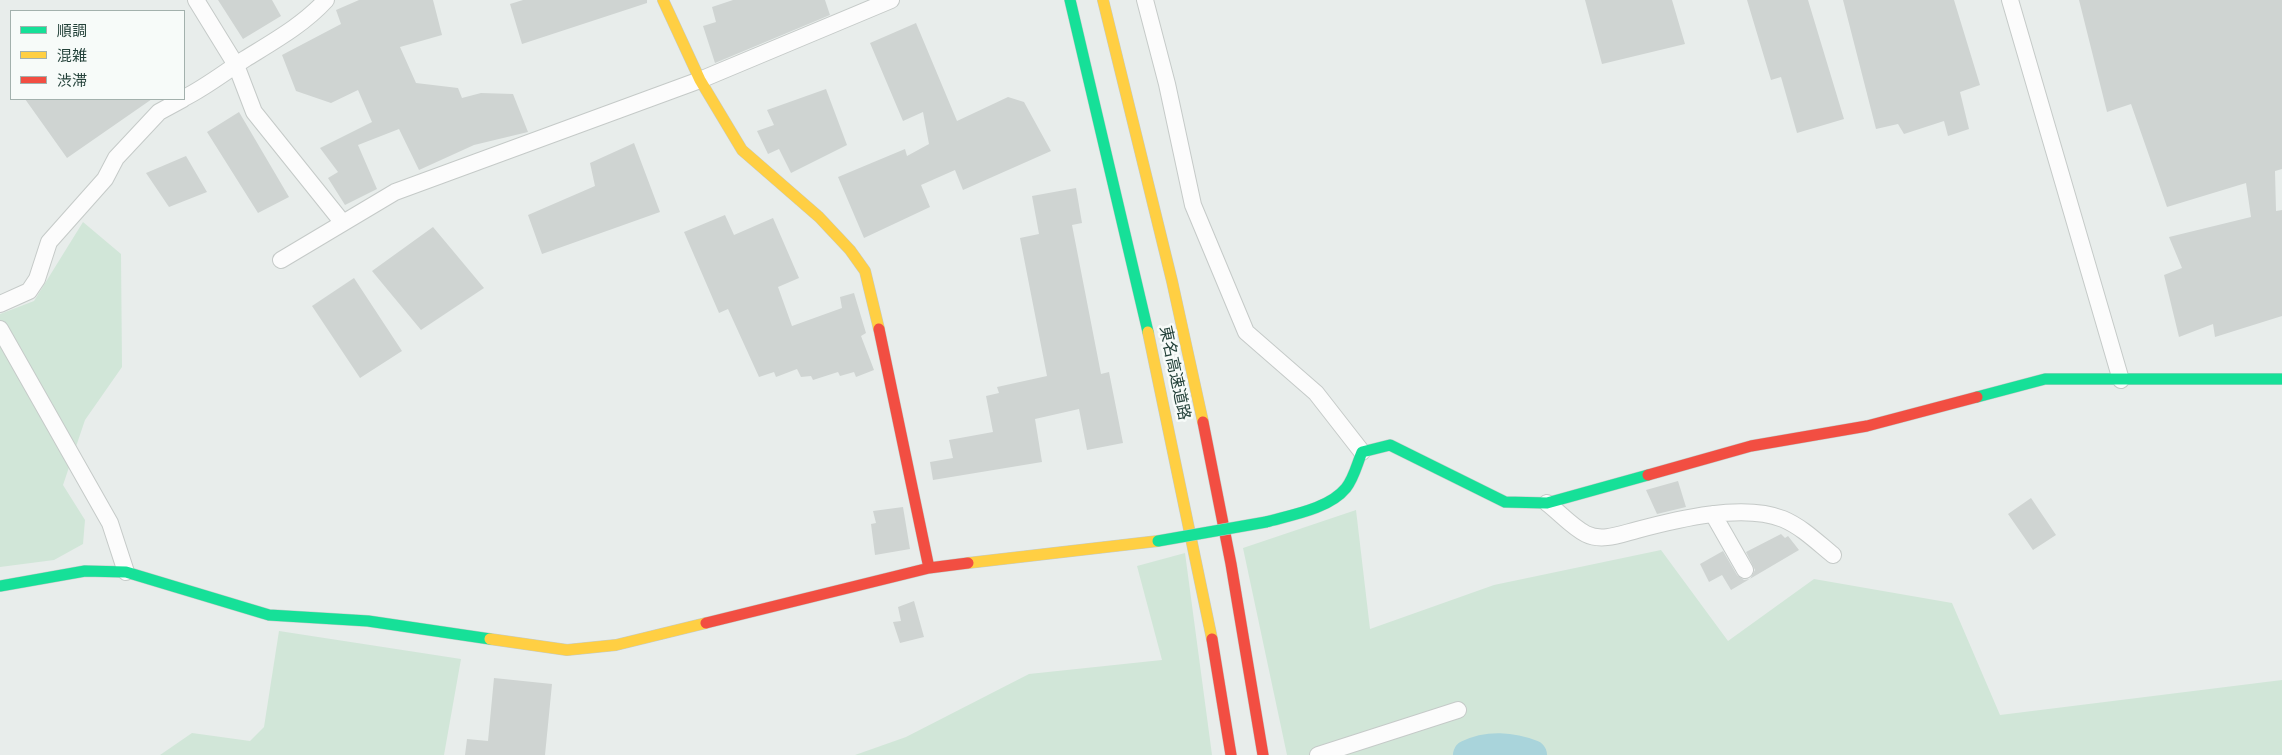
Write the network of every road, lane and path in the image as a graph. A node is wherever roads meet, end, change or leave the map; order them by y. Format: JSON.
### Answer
{"nodes":[{"id":1,"x":196,"y":0,"type":"edge"},
{"id":2,"x":326,"y":0,"type":"edge"},
{"id":3,"x":663,"y":0,"type":"edge"},
{"id":4,"x":891,"y":0,"type":"edge"},
{"id":5,"x":1070,"y":0,"type":"edge"},
{"id":6,"x":1103,"y":0,"type":"edge"},
{"id":7,"x":1145,"y":0,"type":"edge"},
{"id":8,"x":2010,"y":0,"type":"edge"},
{"id":9,"x":236,"y":66,"type":"junction"},
{"id":10,"x":700,"y":80,"type":"junction"},
{"id":11,"x":185,"y":98,"type":"edge"},
{"id":12,"x":181,"y":100,"type":"edge"},
{"id":13,"x":343,"y":223,"type":"junction"},
{"id":14,"x":281,"y":260,"type":"dead end"},
{"id":15,"x":0,"y":304,"type":"edge"},
{"id":16,"x":0,"y":329,"type":"edge"},
{"id":17,"x":2282,"y":379,"type":"edge"},
{"id":18,"x":2121,"y":380,"type":"junction"},
{"id":19,"x":1362,"y":452,"type":"junction"},
{"id":20,"x":1547,"y":502,"type":"junction"},
{"id":21,"x":1714,"y":514,"type":"junction"},
{"id":22,"x":1833,"y":555,"type":"dead end"},
{"id":23,"x":929,"y":568,"type":"junction"},
{"id":24,"x":1745,"y":570,"type":"dead end"},
{"id":25,"x":126,"y":572,"type":"junction"},
{"id":26,"x":0,"y":586,"type":"edge"},
{"id":27,"x":1458,"y":710,"type":"dead end"},
{"id":28,"x":1231,"y":755,"type":"edge"},
{"id":29,"x":1263,"y":755,"type":"edge"},
{"id":30,"x":1318,"y":755,"type":"edge"}],
"edges":[{"from":1,"to":9,"type":"street"},
{"from":2,"to":9,"type":"street"},
{"from":3,"to":10,"type":"main road"},
{"from":4,"to":10,"type":"street"},
{"from":5,"to":28,"type":"main road","name":"東名高速道路"},
{"from":6,"to":29,"type":"main road","name":"東名高速道路"},
{"from":7,"to":19,"type":"street"},
{"from":8,"to":18,"type":"street"},
{"from":9,"to":11,"type":"street"},
{"from":9,"to":13,"type":"street"},
{"from":10,"to":13,"type":"street"},
{"from":10,"to":23,"type":"main road"},
{"from":12,"to":15,"type":"street"},
{"from":13,"to":14,"type":"street"},
{"from":16,"to":25,"type":"street"},
{"from":17,"to":18,"type":"main road"},
{"from":18,"to":20,"type":"main road"},
{"from":19,"to":20,"type":"main road"},
{"from":19,"to":23,"type":"main road","bridge":true},
{"from":20,"to":21,"type":"street"},
{"from":21,"to":22,"type":"street"},
{"from":21,"to":24,"type":"street"},
{"from":23,"to":25,"type":"main road"},
{"from":25,"to":26,"type":"main road"},
{"from":27,"to":30,"type":"street"}]}
